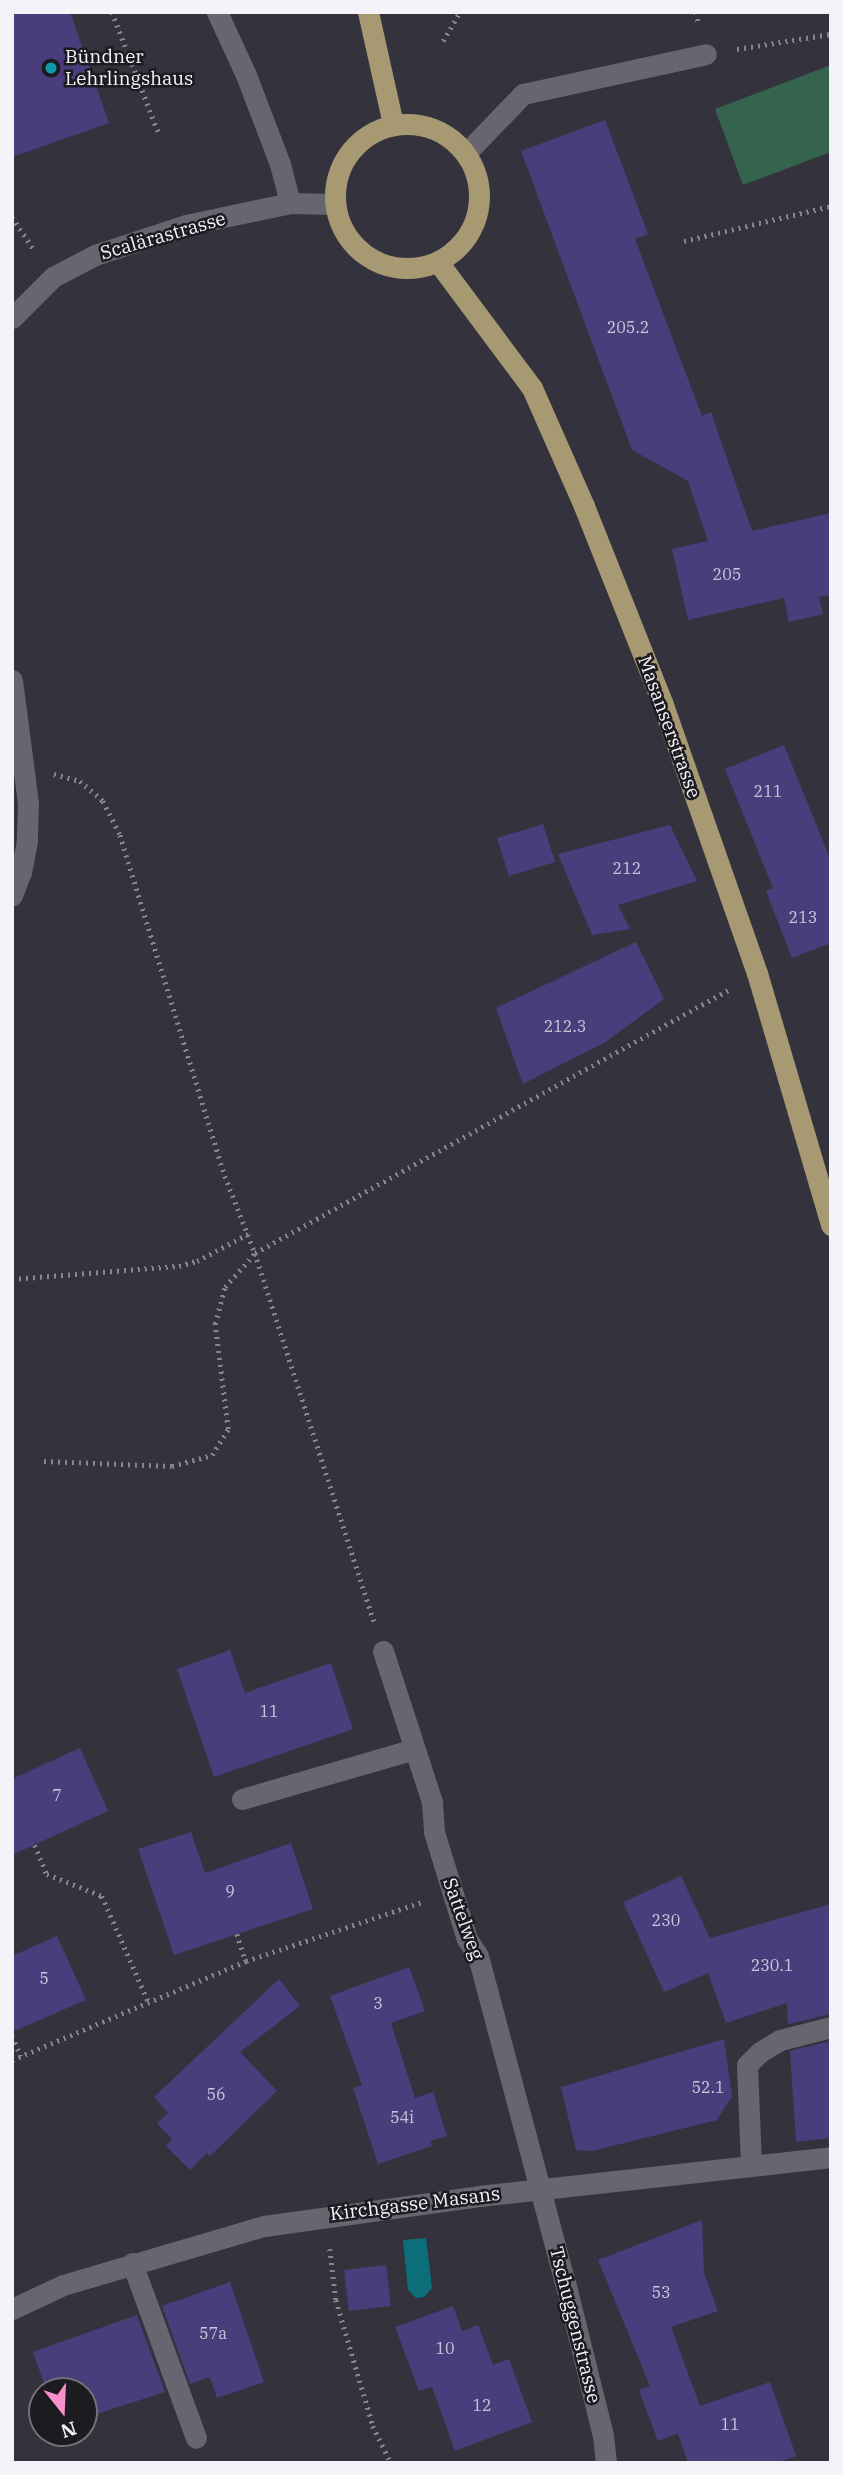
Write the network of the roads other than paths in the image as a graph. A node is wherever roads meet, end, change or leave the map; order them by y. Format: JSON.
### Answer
{"nodes":[{"id":1,"x":217,"y":12,"type":"edge"},
{"id":2,"x":368,"y":12,"type":"edge"},
{"id":3,"x":706,"y":54,"type":"road end"},
{"id":4,"x":393,"y":124,"type":"junction"},
{"id":5,"x":467,"y":152,"type":"junction"},
{"id":6,"x":290,"y":203,"type":"junction"},
{"id":7,"x":334,"y":204,"type":"junction"},
{"id":8,"x":438,"y":262,"type":"junction"},
{"id":9,"x":12,"y":318,"type":"edge"},
{"id":10,"x":12,"y":680,"type":"edge"},
{"id":11,"x":12,"y":895,"type":"edge"},
{"id":12,"x":831,"y":1225,"type":"edge"},
{"id":13,"x":383,"y":1651,"type":"road end"},
{"id":14,"x":414,"y":1749,"type":"junction"},
{"id":15,"x":242,"y":1798,"type":"dead end"},
{"id":16,"x":831,"y":2028,"type":"edge"},
{"id":17,"x":831,"y":2157,"type":"edge"},
{"id":18,"x":751,"y":2165,"type":"junction"},
{"id":19,"x":538,"y":2189,"type":"junction"},
{"id":20,"x":132,"y":2263,"type":"junction"},
{"id":21,"x":12,"y":2309,"type":"edge"},
{"id":22,"x":196,"y":2438,"type":"dead end"},
{"id":23,"x":606,"y":2463,"type":"edge"}],
"edges":[{"from":1,"to":6,"type":"street"},
{"from":2,"to":4,"type":"main road"},
{"from":3,"to":5,"type":"street"},
{"from":4,"to":5,"type":"main road"},
{"from":4,"to":7,"type":"main road"},
{"from":5,"to":8,"type":"main road"},
{"from":6,"to":7,"type":"street","name":"Scalärastrasse"},
{"from":6,"to":9,"type":"street","name":"Scalärastrasse"},
{"from":7,"to":8,"type":"main road"},
{"from":8,"to":12,"type":"main road","name":"Masanserstrasse"},
{"from":10,"to":11,"type":"street"},
{"from":13,"to":14,"type":"street","name":"Sattelweg"},
{"from":14,"to":15,"type":"street"},
{"from":14,"to":19,"type":"street","name":"Sattelweg"},
{"from":16,"to":18,"type":"street"},
{"from":17,"to":18,"type":"street","name":"Kirchgasse Masans"},
{"from":18,"to":19,"type":"street","name":"Kirchgasse Masans"},
{"from":19,"to":20,"type":"street","name":"Kirchgasse Masans"},
{"from":19,"to":23,"type":"street","name":"Tschuggenstrasse"},
{"from":20,"to":21,"type":"street","name":"Kirchgasse Masans"},
{"from":20,"to":22,"type":"street"}]}
